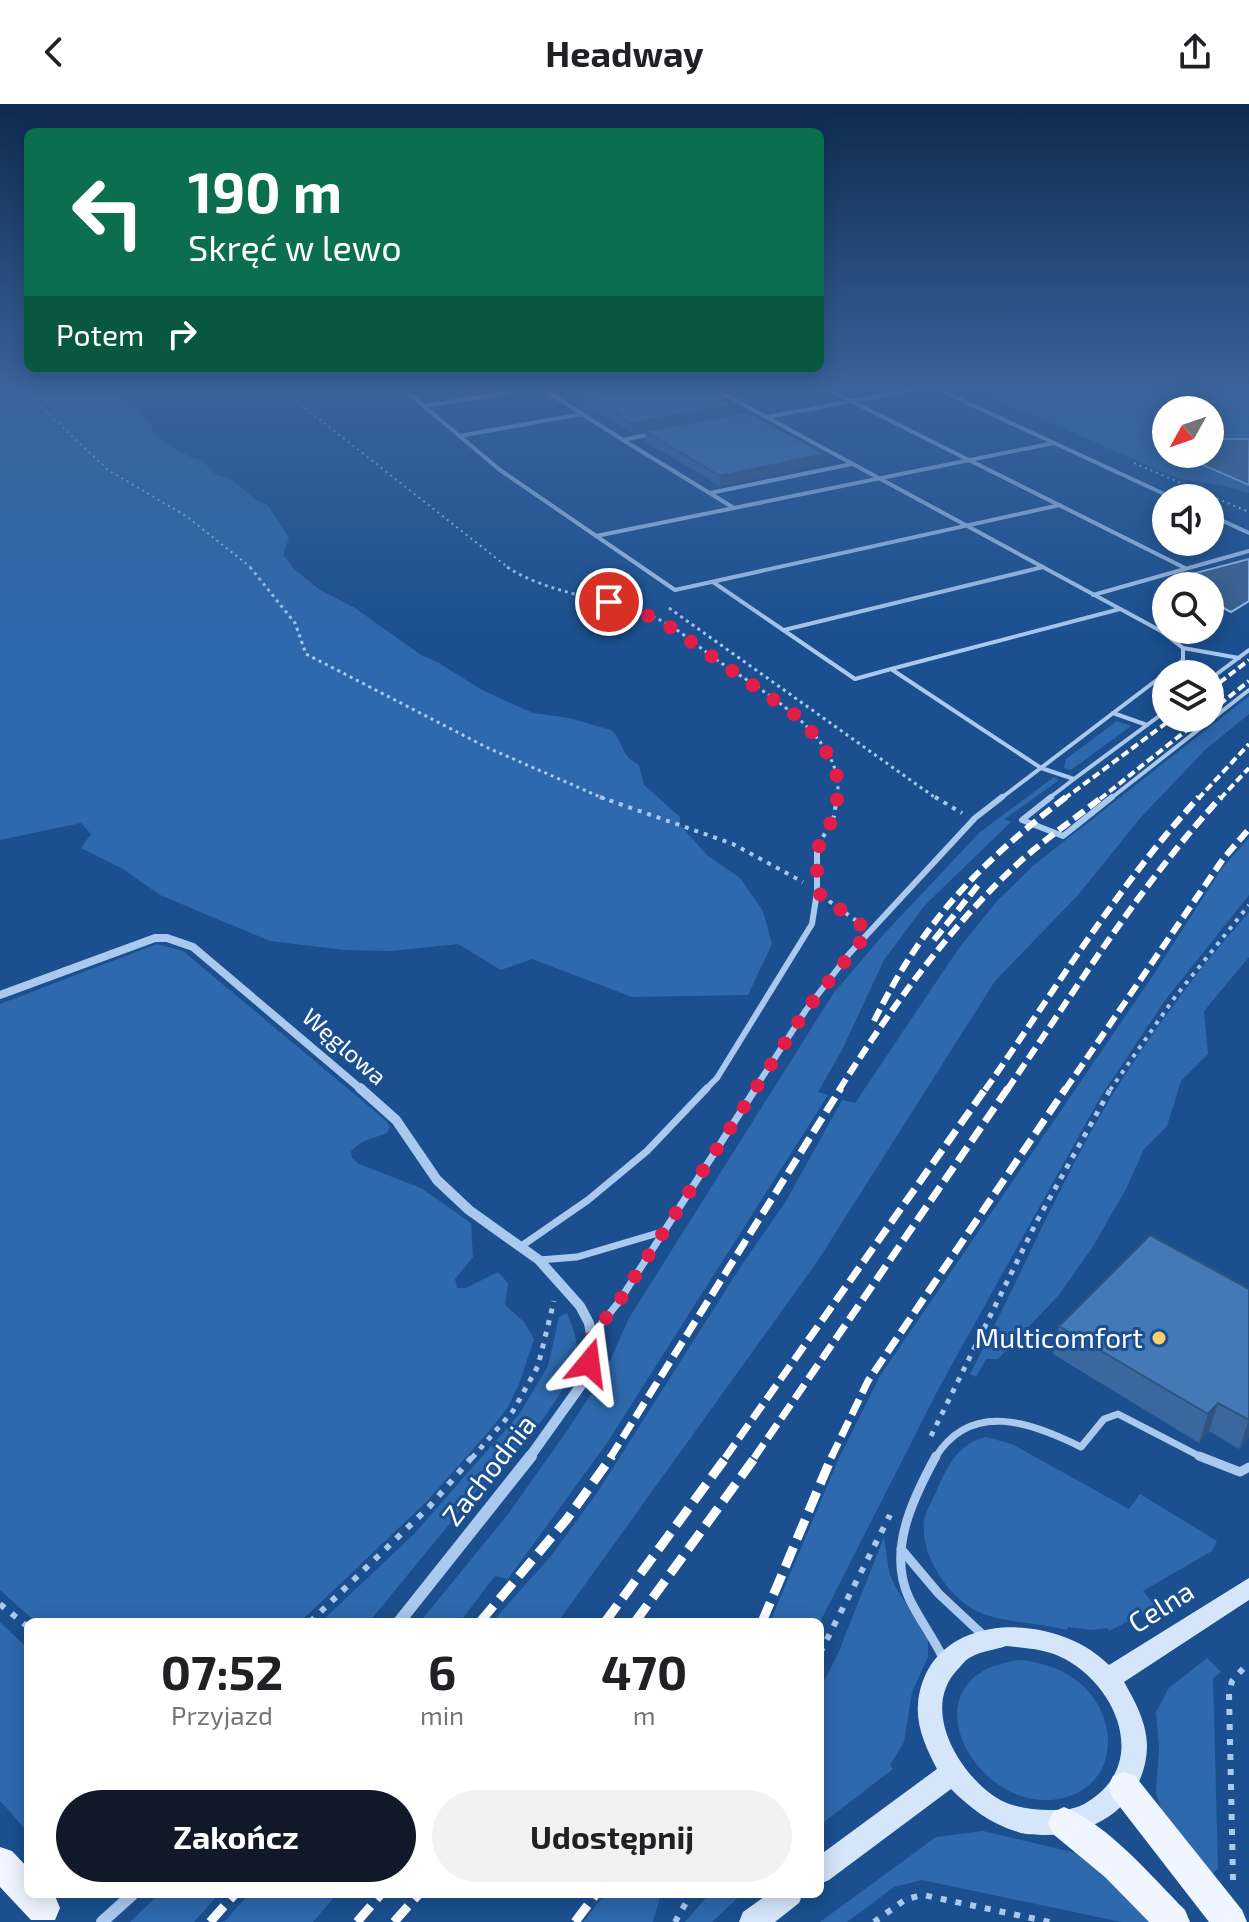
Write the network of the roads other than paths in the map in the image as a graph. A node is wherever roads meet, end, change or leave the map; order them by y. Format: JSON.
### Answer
{"nodes":[{"id":1,"x":501,"y":471,"type":"edge"},
{"id":2,"x":673,"y":471,"type":"edge"},
{"id":3,"x":818,"y":471,"type":"edge"},
{"id":4,"x":865,"y":471,"type":"edge"},
{"id":5,"x":915,"y":471,"type":"edge"},
{"id":6,"x":992,"y":471,"type":"edge"},
{"id":7,"x":1114,"y":471,"type":"edge"},
{"id":8,"x":878,"y":478,"type":"junction"},
{"id":9,"x":1152,"y":488,"type":"edge"},
{"id":10,"x":709,"y":493,"type":"junction"},
{"id":11,"x":1060,"y":505,"type":"junction"},
{"id":12,"x":734,"y":508,"type":"junction"},
{"id":13,"x":1224,"y":521,"type":"edge"},
{"id":14,"x":966,"y":526,"type":"junction"},
{"id":15,"x":1249,"y":533,"type":"edge"},
{"id":16,"x":596,"y":536,"type":"junction"},
{"id":17,"x":1249,"y":551,"type":"edge"},
{"id":18,"x":1043,"y":567,"type":"junction"},
{"id":19,"x":1185,"y":568,"type":"junction"},
{"id":20,"x":713,"y":582,"type":"junction"},
{"id":21,"x":1093,"y":595,"type":"junction"},
{"id":22,"x":1120,"y":609,"type":"junction"},
{"id":23,"x":784,"y":630,"type":"junction"},
{"id":24,"x":1183,"y":648,"type":"junction"},
{"id":25,"x":1249,"y":650,"type":"edge"},
{"id":26,"x":1239,"y":658,"type":"junction"},
{"id":27,"x":891,"y":669,"type":"junction"},
{"id":28,"x":1224,"y":669,"type":"edge"},
{"id":29,"x":1249,"y":690,"type":"edge"},
{"id":30,"x":1113,"y":713,"type":"junction"},
{"id":31,"x":1152,"y":721,"type":"edge"},
{"id":32,"x":1147,"y":725,"type":"junction"},
{"id":33,"x":1041,"y":768,"type":"junction"},
{"id":34,"x":1074,"y":779,"type":"junction"},
{"id":35,"x":817,"y":850,"type":"road end"},
{"id":36,"x":0,"y":995,"type":"edge"},
{"id":37,"x":665,"y":1231,"type":"junction"},
{"id":38,"x":520,"y":1247,"type":"junction"},
{"id":39,"x":539,"y":1260,"type":"junction"},
{"id":40,"x":592,"y":1335,"type":"junction"},
{"id":41,"x":1249,"y":1467,"type":"edge"},
{"id":42,"x":901,"y":1549,"type":"junction"},
{"id":43,"x":1249,"y":1588,"type":"edge"},
{"id":44,"x":402,"y":1618,"type":"edge"},
{"id":45,"x":985,"y":1638,"type":"junction"},
{"id":46,"x":946,"y":1664,"type":"junction"},
{"id":47,"x":1107,"y":1680,"type":"junction"},
{"id":48,"x":951,"y":1774,"type":"junction"},
{"id":49,"x":1124,"y":1787,"type":"junction"},
{"id":50,"x":1064,"y":1823,"type":"junction"},
{"id":51,"x":0,"y":1863,"type":"edge"},
{"id":52,"x":824,"y":1868,"type":"edge"},
{"id":53,"x":24,"y":1888,"type":"edge"},
{"id":54,"x":129,"y":1898,"type":"edge"},
{"id":55,"x":785,"y":1898,"type":"edge"},
{"id":56,"x":102,"y":1922,"type":"edge"},
{"id":57,"x":753,"y":1922,"type":"edge"},
{"id":58,"x":1173,"y":1922,"type":"edge"},
{"id":59,"x":1230,"y":1922,"type":"edge"}],
"edges":[{"from":1,"to":16,"type":"lane"},
{"from":2,"to":10,"type":"lane"},
{"from":3,"to":10,"type":"lane"},
{"from":4,"to":8,"type":"lane"},
{"from":5,"to":8,"type":"lane"},
{"from":6,"to":11,"type":"lane"},
{"from":7,"to":9,"type":"lane"},
{"from":8,"to":12,"type":"lane"},
{"from":8,"to":14,"type":"lane"},
{"from":10,"to":12,"type":"lane"},
{"from":11,"to":14,"type":"lane"},
{"from":11,"to":19,"type":"lane"},
{"from":12,"to":16,"type":"lane"},
{"from":13,"to":15,"type":"lane"},
{"from":14,"to":18,"type":"lane"},
{"from":14,"to":20,"type":"lane"},
{"from":16,"to":20,"type":"lane"},
{"from":17,"to":19,"type":"lane"},
{"from":18,"to":21,"type":"lane"},
{"from":18,"to":23,"type":"lane"},
{"from":19,"to":21,"type":"lane"},
{"from":20,"to":23,"type":"lane"},
{"from":21,"to":22,"type":"lane"},
{"from":22,"to":24,"type":"lane"},
{"from":22,"to":27,"type":"lane"},
{"from":23,"to":27,"type":"lane"},
{"from":24,"to":26,"type":"lane"},
{"from":24,"to":30,"type":"lane"},
{"from":25,"to":26,"type":"lane"},
{"from":26,"to":28,"type":"lane"},
{"from":27,"to":33,"type":"lane"},
{"from":29,"to":34,"type":"lane"},
{"from":30,"to":32,"type":"lane"},
{"from":30,"to":33,"type":"lane"},
{"from":31,"to":32,"type":"lane"},
{"from":32,"to":34,"type":"lane"},
{"from":33,"to":34,"type":"lane"},
{"from":33,"to":37,"type":"lane"},
{"from":35,"to":38,"type":"lane"},
{"from":36,"to":38,"type":"street","name":"Węglowa"},
{"from":37,"to":39,"type":"lane"},
{"from":37,"to":40,"type":"lane"},
{"from":38,"to":39,"type":"street","name":"Węglowa"},
{"from":39,"to":40,"type":"street","name":"Węglowa"},
{"from":40,"to":44,"type":"street","name":"Zachodnia"},
{"from":41,"to":42,"type":"lane"},
{"from":42,"to":45,"type":"lane"},
{"from":42,"to":46,"type":"lane"},
{"from":43,"to":47,"type":"street","name":"Celna"},
{"from":45,"to":46,"type":"street"},
{"from":45,"to":47,"type":"street"},
{"from":46,"to":48,"type":"street"},
{"from":47,"to":49,"type":"street"},
{"from":48,"to":50,"type":"street"},
{"from":48,"to":52,"type":"street"},
{"from":49,"to":50,"type":"street"},
{"from":49,"to":59,"type":"main road"},
{"from":50,"to":58,"type":"main road"},
{"from":51,"to":53,"type":"main road"},
{"from":54,"to":56,"type":"street"},
{"from":55,"to":57,"type":"street"}]}
